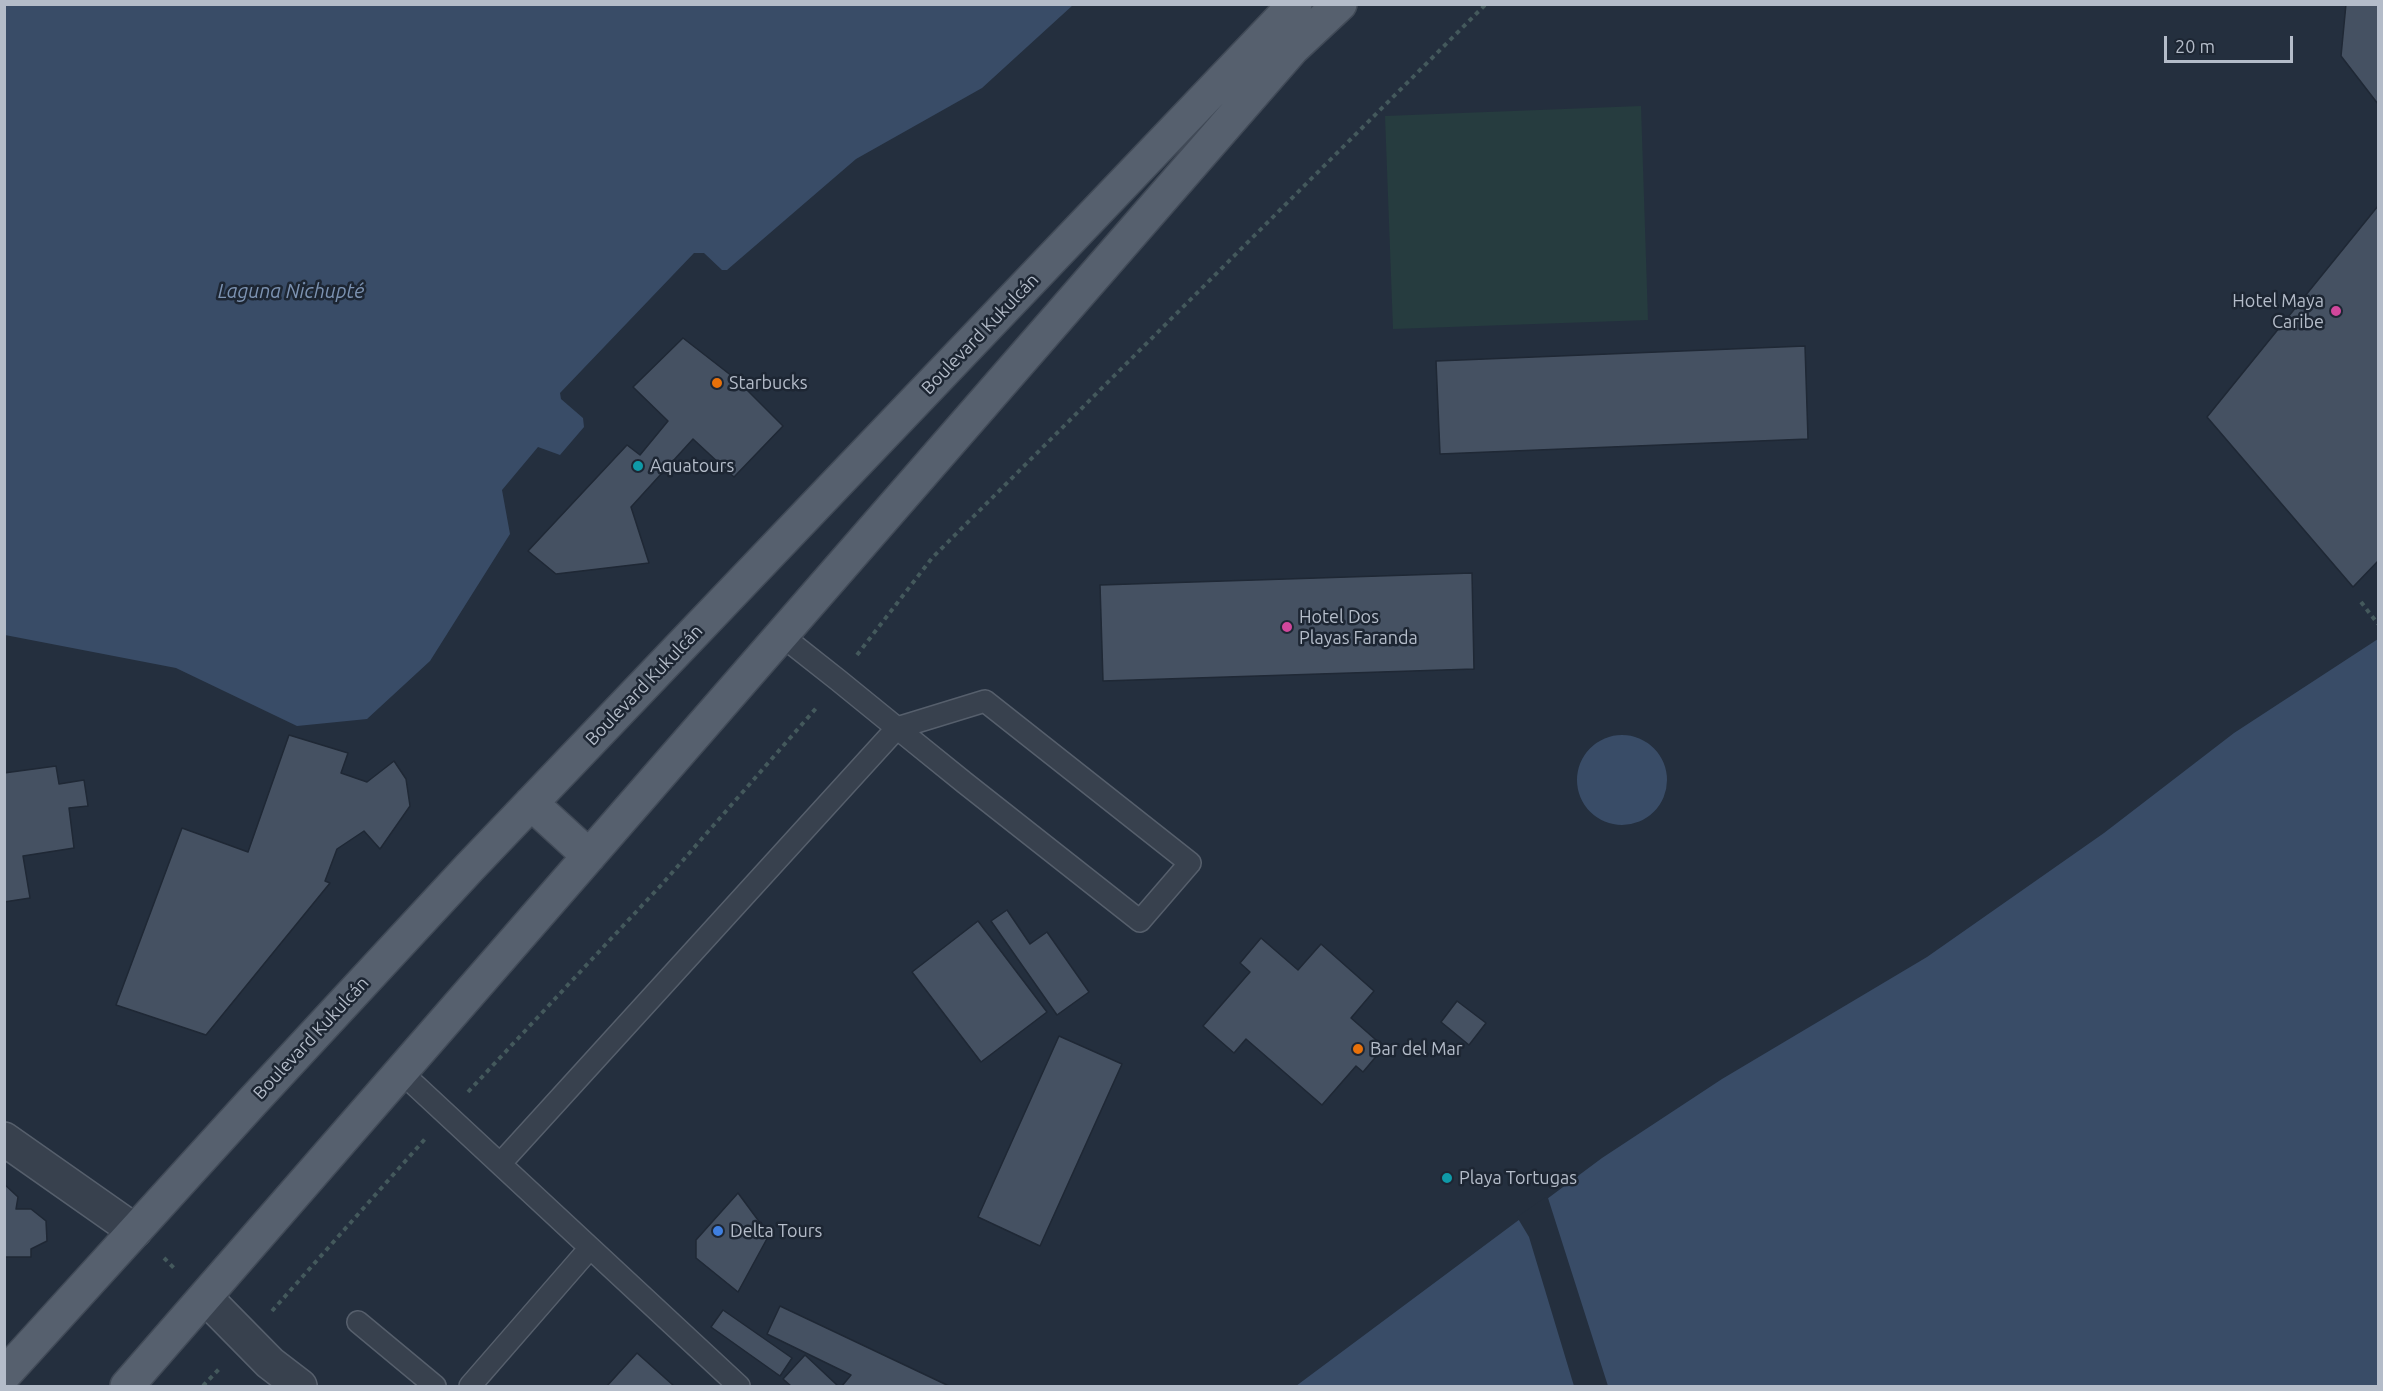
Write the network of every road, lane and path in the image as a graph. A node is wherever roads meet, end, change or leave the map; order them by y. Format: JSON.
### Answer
{"nodes":[{"id":1,"x":1295,"y":4,"type":"edge"},
{"id":2,"x":1340,"y":4,"type":"edge"},
{"id":3,"x":2361,"y":602,"type":"dead end"},
{"id":4,"x":2379,"y":624,"type":"edge"},
{"id":5,"x":781,"y":635,"type":"junction"},
{"id":6,"x":897,"y":728,"type":"junction"},
{"id":7,"x":531,"y":803,"type":"junction"},
{"id":8,"x":589,"y":856,"type":"junction"},
{"id":9,"x":401,"y":1072,"type":"junction"},
{"id":10,"x":4,"y":1139,"type":"edge"},
{"id":11,"x":500,"y":1164,"type":"junction"},
{"id":12,"x":135,"y":1231,"type":"junction"},
{"id":13,"x":590,"y":1248,"type":"junction"},
{"id":14,"x":206,"y":1297,"type":"junction"},
{"id":15,"x":358,"y":1322,"type":"dead end"},
{"id":16,"x":4,"y":1376,"type":"edge"},
{"id":17,"x":128,"y":1386,"type":"edge"},
{"id":18,"x":300,"y":1386,"type":"edge"},
{"id":19,"x":435,"y":1386,"type":"edge"},
{"id":20,"x":470,"y":1386,"type":"edge"},
{"id":21,"x":740,"y":1386,"type":"edge"}],
"edges":[{"from":1,"to":7,"type":"main road","name":"Boulevard Kukulcán"},
{"from":2,"to":5,"type":"main road"},
{"from":3,"to":4,"type":"path"},
{"from":5,"to":6,"type":"lane"},
{"from":5,"to":8,"type":"main road"},
{"from":6,"to":6,"type":"lane"},
{"from":6,"to":11,"type":"lane"},
{"from":7,"to":8,"type":"main road"},
{"from":7,"to":12,"type":"main road","name":"Boulevard Kukulcán"},
{"from":8,"to":9,"type":"main road"},
{"from":9,"to":11,"type":"lane"},
{"from":9,"to":14,"type":"main road"},
{"from":10,"to":12,"type":"street"},
{"from":11,"to":13,"type":"lane"},
{"from":12,"to":14,"type":"path"},
{"from":12,"to":16,"type":"main road","name":"Boulevard Kukulcán"},
{"from":13,"to":20,"type":"lane"},
{"from":13,"to":21,"type":"lane"},
{"from":14,"to":17,"type":"main road"},
{"from":14,"to":18,"type":"street"},
{"from":15,"to":19,"type":"lane"}]}
